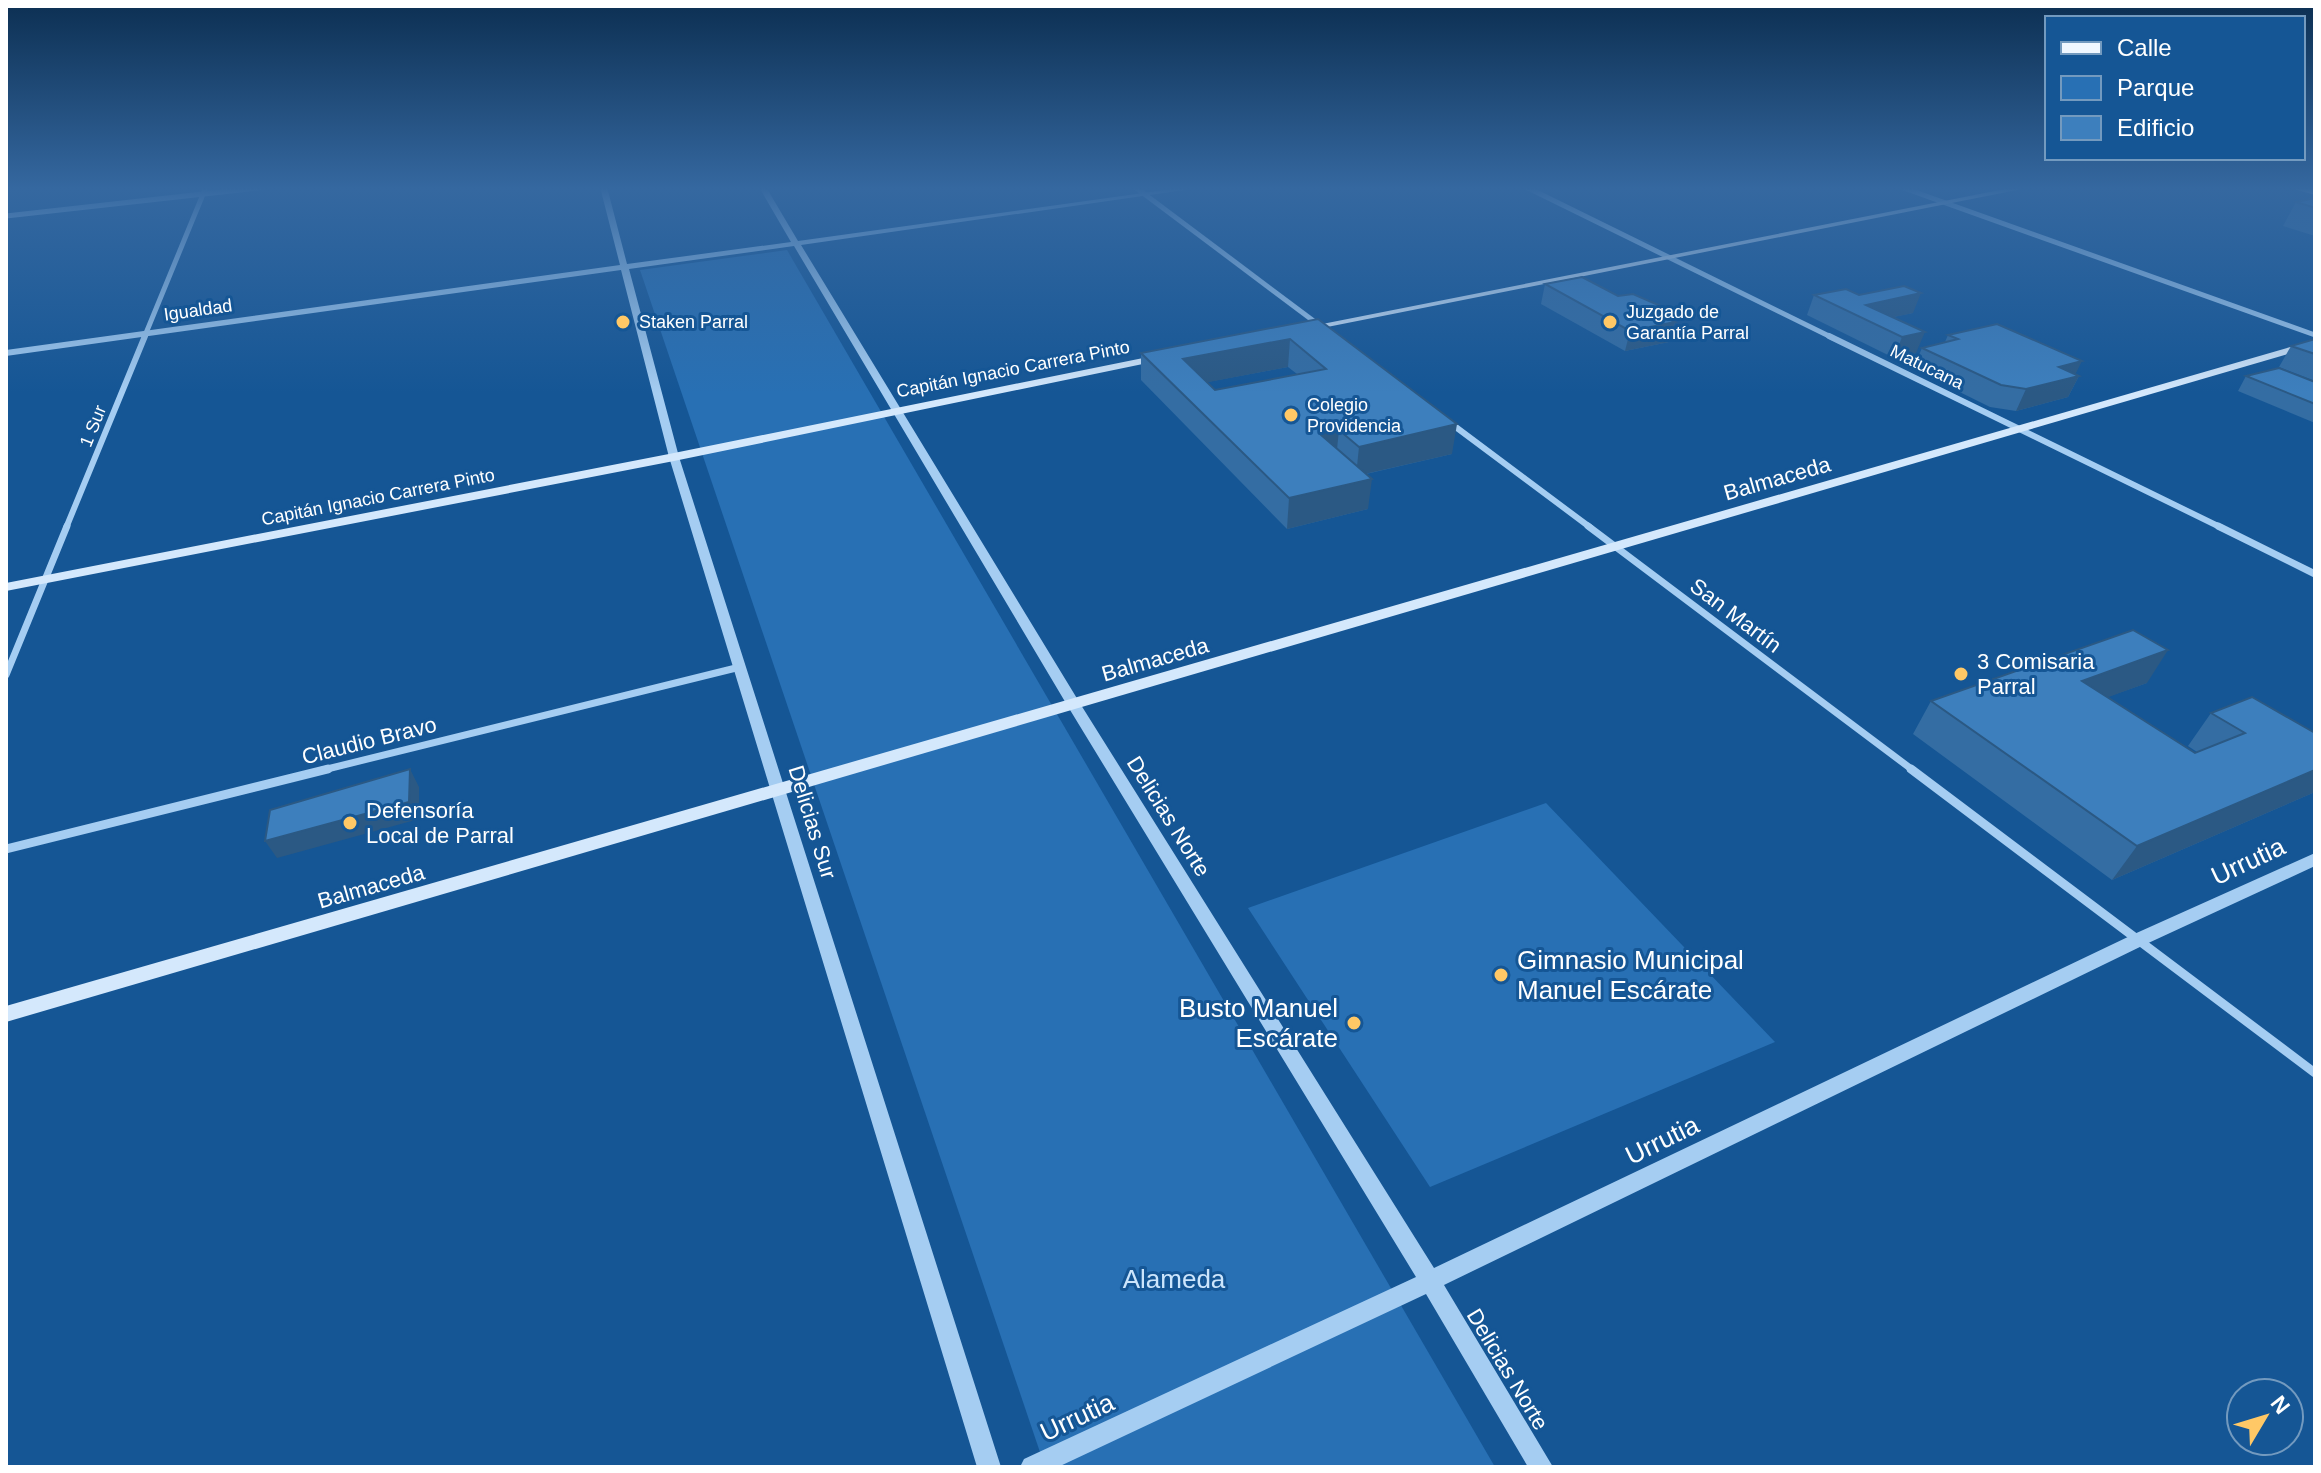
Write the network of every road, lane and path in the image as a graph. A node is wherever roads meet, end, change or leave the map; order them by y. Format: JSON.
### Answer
{"nodes":[{"id":1,"x":177,"y":256,"type":"edge"},
{"id":2,"x":619,"y":256,"type":"edge"},
{"id":3,"x":705,"y":256,"type":"edge"},
{"id":4,"x":806,"y":256,"type":"edge"},
{"id":5,"x":1227,"y":256,"type":"edge"},
{"id":6,"x":1667,"y":256,"type":"edge"},
{"id":7,"x":1683,"y":256,"type":"edge"},
{"id":8,"x":2093,"y":256,"type":"edge"},
{"id":9,"x":1672,"y":258,"type":"junction"},
{"id":10,"x":622,"y":267,"type":"junction"},
{"id":11,"x":1320,"y":326,"type":"junction"},
{"id":12,"x":1291,"y":332,"type":"edge"},
{"id":13,"x":145,"y":334,"type":"junction"},
{"id":14,"x":1331,"y":334,"type":"edge"},
{"id":15,"x":2315,"y":335,"type":"edge"},
{"id":16,"x":2315,"y":343,"type":"edge"},
{"id":17,"x":6,"y":353,"type":"edge"},
{"id":18,"x":1169,"y":356,"type":"edge"},
{"id":19,"x":899,"y":410,"type":"junction"},
{"id":20,"x":1443,"y":418,"type":"edge"},
{"id":21,"x":2023,"y":430,"type":"junction"},
{"id":22,"x":674,"y":457,"type":"junction"},
{"id":23,"x":1617,"y":548,"type":"junction"},
{"id":24,"x":2315,"y":574,"type":"edge"},
{"id":25,"x":45,"y":579,"type":"junction"},
{"id":26,"x":6,"y":587,"type":"edge"},
{"id":27,"x":740,"y":667,"type":"junction"},
{"id":28,"x":6,"y":675,"type":"edge"},
{"id":29,"x":1074,"y":705,"type":"junction"},
{"id":30,"x":779,"y":791,"type":"junction"},
{"id":31,"x":6,"y":849,"type":"edge"},
{"id":32,"x":2315,"y":859,"type":"edge"},
{"id":33,"x":2138,"y":940,"type":"junction"},
{"id":34,"x":6,"y":1014,"type":"edge"},
{"id":35,"x":2315,"y":1073,"type":"edge"},
{"id":36,"x":1430,"y":1281,"type":"junction"},
{"id":37,"x":989,"y":1467,"type":"edge"},
{"id":38,"x":1032,"y":1467,"type":"edge"},
{"id":39,"x":1541,"y":1467,"type":"edge"}],
"edges":[{"from":1,"to":13,"type":"street","name":"1 Sur"},
{"from":2,"to":10,"type":"street","name":"Delicias Sur"},
{"from":3,"to":10,"type":"street","name":"Igualdad"},
{"from":4,"to":19,"type":"street","name":"Delicias Norte"},
{"from":5,"to":11,"type":"street"},
{"from":6,"to":9,"type":"street","name":"Matucana"},
{"from":7,"to":9,"type":"main road"},
{"from":8,"to":15,"type":"street"},
{"from":9,"to":11,"type":"main road"},
{"from":9,"to":21,"type":"street","name":"Matucana"},
{"from":10,"to":13,"type":"street","name":"Igualdad"},
{"from":10,"to":22,"type":"street","name":"Delicias Sur"},
{"from":11,"to":12,"type":"main road"},
{"from":11,"to":14,"type":"street"},
{"from":13,"to":17,"type":"street","name":"Igualdad"},
{"from":13,"to":25,"type":"street","name":"1 Sur"},
{"from":16,"to":21,"type":"main road","name":"Balmaceda"},
{"from":18,"to":19,"type":"main road","name":"Capitán Ignacio Carrera Pinto"},
{"from":19,"to":22,"type":"main road","name":"Capitán Ignacio Carrera Pinto"},
{"from":19,"to":29,"type":"street","name":"Delicias Norte"},
{"from":20,"to":23,"type":"street","name":"San Martín"},
{"from":21,"to":23,"type":"main road","name":"Balmaceda"},
{"from":21,"to":24,"type":"street","name":"Matucana"},
{"from":22,"to":25,"type":"main road","name":"Capitán Ignacio Carrera Pinto"},
{"from":22,"to":27,"type":"street","name":"Delicias Sur"},
{"from":23,"to":29,"type":"main road","name":"Balmaceda"},
{"from":23,"to":33,"type":"street","name":"San Martín"},
{"from":25,"to":26,"type":"main road","name":"Capitán Ignacio Carrera Pinto"},
{"from":25,"to":28,"type":"street","name":"1 Sur"},
{"from":27,"to":30,"type":"street","name":"Delicias Sur"},
{"from":27,"to":31,"type":"street","name":"Claudio Bravo"},
{"from":29,"to":30,"type":"main road","name":"Balmaceda"},
{"from":29,"to":36,"type":"street","name":"Delicias Norte"},
{"from":30,"to":34,"type":"main road","name":"Balmaceda"},
{"from":30,"to":37,"type":"street","name":"Delicias Sur"},
{"from":32,"to":33,"type":"street","name":"Urrutia"},
{"from":33,"to":35,"type":"street","name":"San Martín"},
{"from":33,"to":36,"type":"street","name":"Urrutia"},
{"from":36,"to":38,"type":"street","name":"Urrutia"},
{"from":36,"to":39,"type":"street","name":"Delicias Norte"}]}
